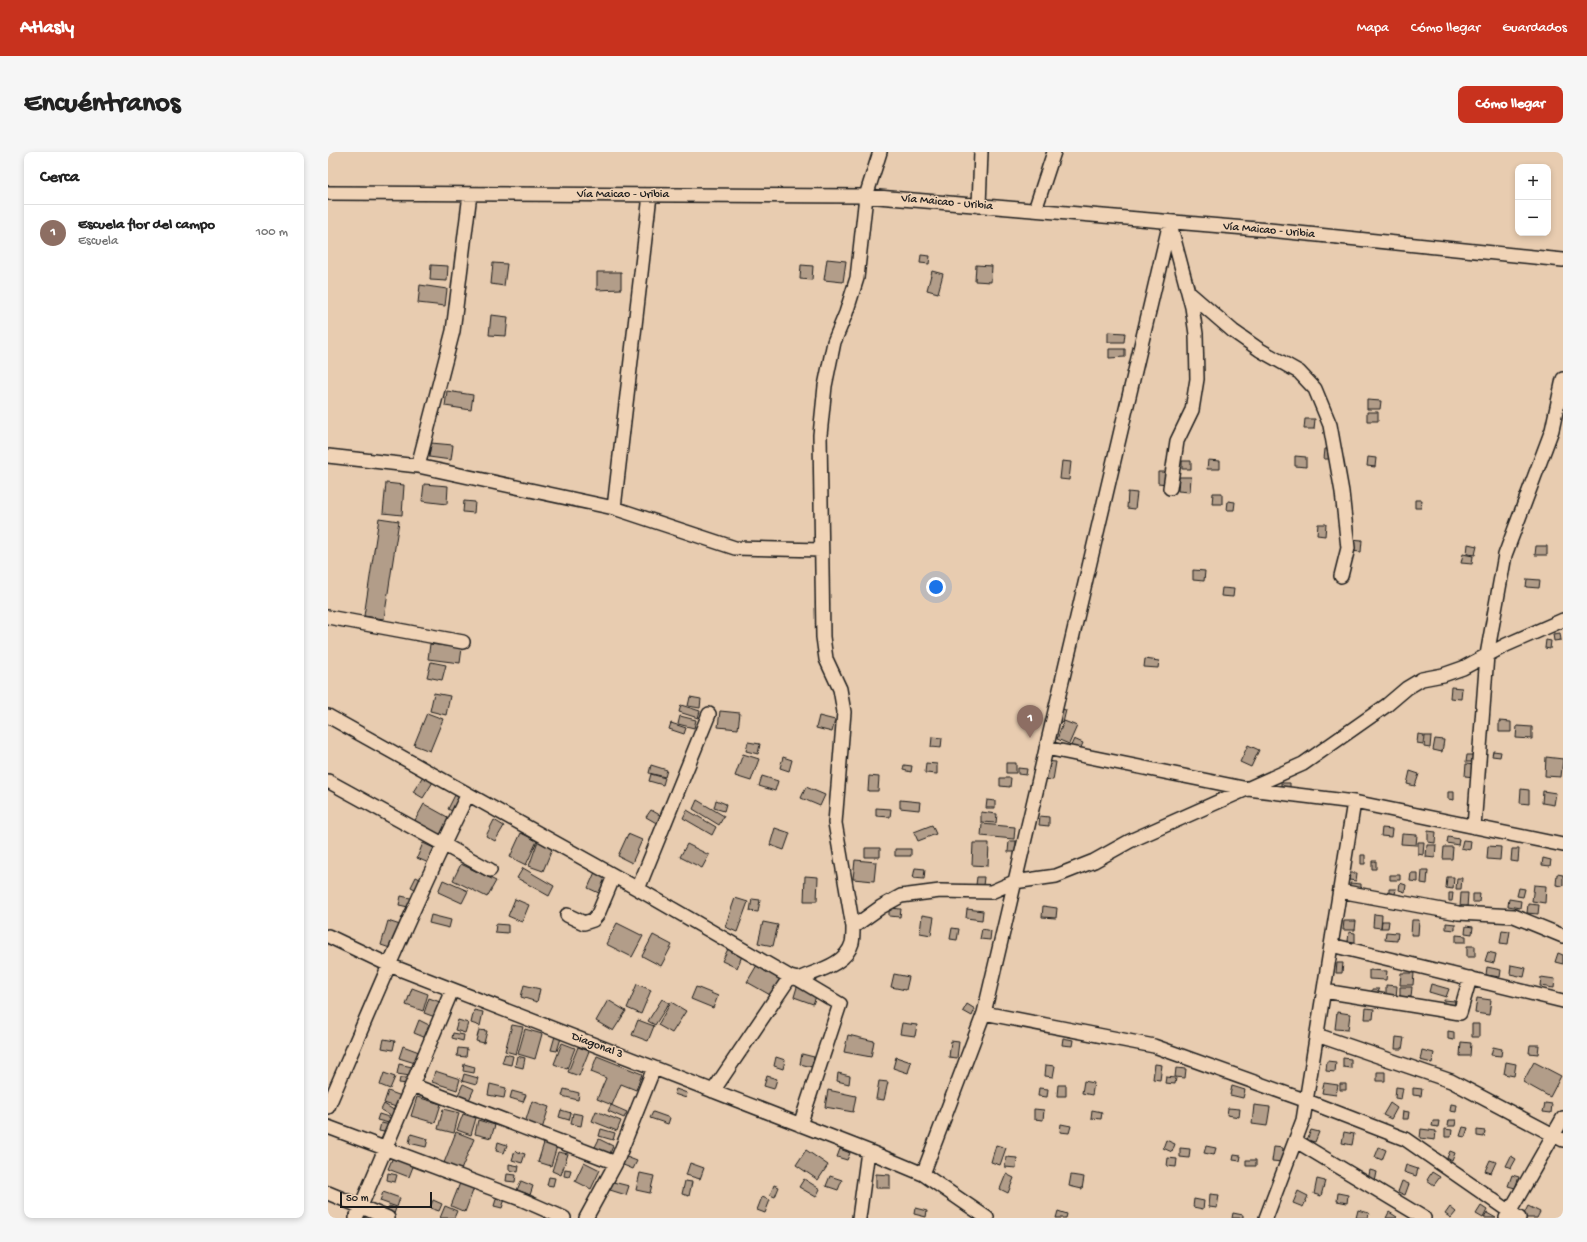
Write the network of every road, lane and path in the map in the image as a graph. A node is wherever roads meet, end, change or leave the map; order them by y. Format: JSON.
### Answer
{"nodes":[{"id":1,"x":880,"y":152,"type":"edge"},
{"id":2,"x":980,"y":152,"type":"edge"},
{"id":3,"x":1054,"y":152,"type":"edge"},
{"id":4,"x":328,"y":193,"type":"edge"},
{"id":5,"x":470,"y":194,"type":"junction"},
{"id":6,"x":650,"y":195,"type":"junction"},
{"id":7,"x":866,"y":196,"type":"junction"},
{"id":8,"x":979,"y":206,"type":"junction"},
{"id":9,"x":1035,"y":210,"type":"junction"},
{"id":10,"x":1170,"y":222,"type":"junction"},
{"id":11,"x":1563,"y":260,"type":"edge"},
{"id":12,"x":1188,"y":292,"type":"junction"},
{"id":13,"x":1563,"y":379,"type":"edge"},
{"id":14,"x":328,"y":456,"type":"edge"},
{"id":15,"x":418,"y":466,"type":"junction"},
{"id":16,"x":1170,"y":488,"type":"dead end"},
{"id":17,"x":614,"y":508,"type":"junction"},
{"id":18,"x":821,"y":550,"type":"junction"},
{"id":19,"x":1341,"y":576,"type":"dead end"},
{"id":20,"x":328,"y":617,"type":"edge"},
{"id":21,"x":1563,"y":620,"type":"edge"},
{"id":22,"x":462,"y":642,"type":"dead end"},
{"id":23,"x":1488,"y":655,"type":"junction"},
{"id":24,"x":709,"y":714,"type":"dead end"},
{"id":25,"x":328,"y":716,"type":"edge"},
{"id":26,"x":1046,"y":748,"type":"junction"},
{"id":27,"x":328,"y":782,"type":"edge"},
{"id":28,"x":1248,"y":790,"type":"junction"},
{"id":29,"x":468,"y":794,"type":"junction"},
{"id":30,"x":1354,"y":802,"type":"junction"},
{"id":31,"x":1474,"y":827,"type":"junction"},
{"id":32,"x":443,"y":844,"type":"junction"},
{"id":33,"x":1563,"y":845,"type":"edge"},
{"id":34,"x":490,"y":870,"type":"dead end"},
{"id":35,"x":614,"y":876,"type":"junction"},
{"id":36,"x":1014,"y":882,"type":"junction"},
{"id":37,"x":638,"y":889,"type":"junction"},
{"id":38,"x":1340,"y":891,"type":"junction"},
{"id":39,"x":567,"y":914,"type":"dead end"},
{"id":40,"x":853,"y":927,"type":"junction"},
{"id":41,"x":328,"y":936,"type":"edge"},
{"id":42,"x":1563,"y":936,"type":"edge"},
{"id":43,"x":1331,"y":945,"type":"junction"},
{"id":44,"x":389,"y":965,"type":"junction"},
{"id":45,"x":794,"y":978,"type":"junction"},
{"id":46,"x":1470,"y":978,"type":"junction"},
{"id":47,"x":452,"y":990,"type":"junction"},
{"id":48,"x":1324,"y":991,"type":"junction"},
{"id":49,"x":1563,"y":1001,"type":"edge"},
{"id":50,"x":984,"y":1013,"type":"junction"},
{"id":51,"x":1317,"y":1035,"type":"junction"},
{"id":52,"x":654,"y":1068,"type":"junction"},
{"id":53,"x":412,"y":1085,"type":"junction"},
{"id":54,"x":714,"y":1091,"type":"junction"},
{"id":55,"x":1307,"y":1101,"type":"junction"},
{"id":56,"x":328,"y":1107,"type":"edge"},
{"id":57,"x":1563,"y":1118,"type":"edge"},
{"id":58,"x":800,"y":1125,"type":"junction"},
{"id":59,"x":328,"y":1127,"type":"edge"},
{"id":60,"x":1558,"y":1138,"type":"edge"},
{"id":61,"x":1296,"y":1141,"type":"junction"},
{"id":62,"x":385,"y":1148,"type":"junction"},
{"id":63,"x":868,"y":1151,"type":"junction"},
{"id":64,"x":616,"y":1163,"type":"junction"},
{"id":65,"x":923,"y":1174,"type":"junction"},
{"id":66,"x":328,"y":1193,"type":"edge"},
{"id":67,"x":358,"y":1212,"type":"edge"},
{"id":68,"x":1512,"y":1216,"type":"edge"},
{"id":69,"x":388,"y":1218,"type":"edge"},
{"id":70,"x":564,"y":1218,"type":"edge"},
{"id":71,"x":586,"y":1218,"type":"edge"},
{"id":72,"x":858,"y":1218,"type":"edge"},
{"id":73,"x":987,"y":1218,"type":"edge"},
{"id":74,"x":1267,"y":1218,"type":"edge"},
{"id":75,"x":1424,"y":1218,"type":"edge"}],
"edges":[{"from":1,"to":7,"type":"street"},
{"from":2,"to":8,"type":"street"},
{"from":3,"to":9,"type":"street"},
{"from":4,"to":5,"type":"street","name":"Vía Maicao - Uribia"},
{"from":5,"to":6,"type":"street","name":"Vía Maicao - Uribia"},
{"from":5,"to":15,"type":"street"},
{"from":6,"to":7,"type":"street","name":"Vía Maicao - Uribia"},
{"from":6,"to":17,"type":"street"},
{"from":7,"to":8,"type":"street","name":"Vía Maicao - Uribia"},
{"from":7,"to":18,"type":"street"},
{"from":8,"to":9,"type":"street","name":"Vía Maicao - Uribia"},
{"from":9,"to":10,"type":"street","name":"Vía Maicao - Uribia"},
{"from":10,"to":11,"type":"street","name":"Vía Maicao - Uribia"},
{"from":10,"to":12,"type":"street"},
{"from":10,"to":26,"type":"street"},
{"from":12,"to":16,"type":"street"},
{"from":12,"to":19,"type":"street"},
{"from":13,"to":23,"type":"street"},
{"from":14,"to":15,"type":"street"},
{"from":15,"to":17,"type":"street"},
{"from":17,"to":18,"type":"street"},
{"from":18,"to":40,"type":"street"},
{"from":20,"to":22,"type":"street"},
{"from":21,"to":23,"type":"street"},
{"from":23,"to":28,"type":"street"},
{"from":23,"to":31,"type":"street"},
{"from":24,"to":37,"type":"street"},
{"from":25,"to":29,"type":"street"},
{"from":26,"to":28,"type":"street"},
{"from":26,"to":36,"type":"street"},
{"from":27,"to":32,"type":"street"},
{"from":28,"to":30,"type":"street"},
{"from":28,"to":36,"type":"street"},
{"from":29,"to":32,"type":"street"},
{"from":29,"to":35,"type":"street"},
{"from":30,"to":31,"type":"street"},
{"from":30,"to":38,"type":"street"},
{"from":31,"to":33,"type":"street"},
{"from":32,"to":34,"type":"street"},
{"from":32,"to":44,"type":"street"},
{"from":35,"to":37,"type":"street"},
{"from":35,"to":39,"type":"street"},
{"from":36,"to":40,"type":"street"},
{"from":36,"to":50,"type":"street"},
{"from":37,"to":45,"type":"street"},
{"from":38,"to":42,"type":"street"},
{"from":38,"to":43,"type":"street"},
{"from":40,"to":45,"type":"street"},
{"from":41,"to":44,"type":"street","name":"Diagonal 3"},
{"from":43,"to":46,"type":"street"},
{"from":43,"to":48,"type":"street"},
{"from":44,"to":47,"type":"street","name":"Diagonal 3"},
{"from":44,"to":56,"type":"street"},
{"from":45,"to":54,"type":"street"},
{"from":45,"to":58,"type":"street"},
{"from":46,"to":48,"type":"street"},
{"from":46,"to":49,"type":"street"},
{"from":47,"to":52,"type":"street","name":"Diagonal 3"},
{"from":47,"to":53,"type":"street"},
{"from":48,"to":51,"type":"street"},
{"from":50,"to":55,"type":"street"},
{"from":50,"to":65,"type":"street"},
{"from":51,"to":55,"type":"street"},
{"from":51,"to":60,"type":"street"},
{"from":52,"to":54,"type":"street","name":"Diagonal 3"},
{"from":52,"to":64,"type":"street"},
{"from":53,"to":62,"type":"street"},
{"from":53,"to":64,"type":"street"},
{"from":54,"to":58,"type":"street","name":"Diagonal 3"},
{"from":55,"to":61,"type":"street"},
{"from":55,"to":68,"type":"street"},
{"from":57,"to":60,"type":"street"},
{"from":58,"to":63,"type":"street","name":"Diagonal 3"},
{"from":59,"to":62,"type":"street"},
{"from":60,"to":68,"type":"street"},
{"from":61,"to":74,"type":"street"},
{"from":61,"to":75,"type":"street"},
{"from":62,"to":67,"type":"street"},
{"from":62,"to":70,"type":"street"},
{"from":63,"to":65,"type":"street","name":"Diagonal 3"},
{"from":63,"to":72,"type":"street"},
{"from":64,"to":71,"type":"street"},
{"from":65,"to":73,"type":"street","name":"Diagonal 3"},
{"from":66,"to":67,"type":"street"},
{"from":67,"to":69,"type":"street"}]}
